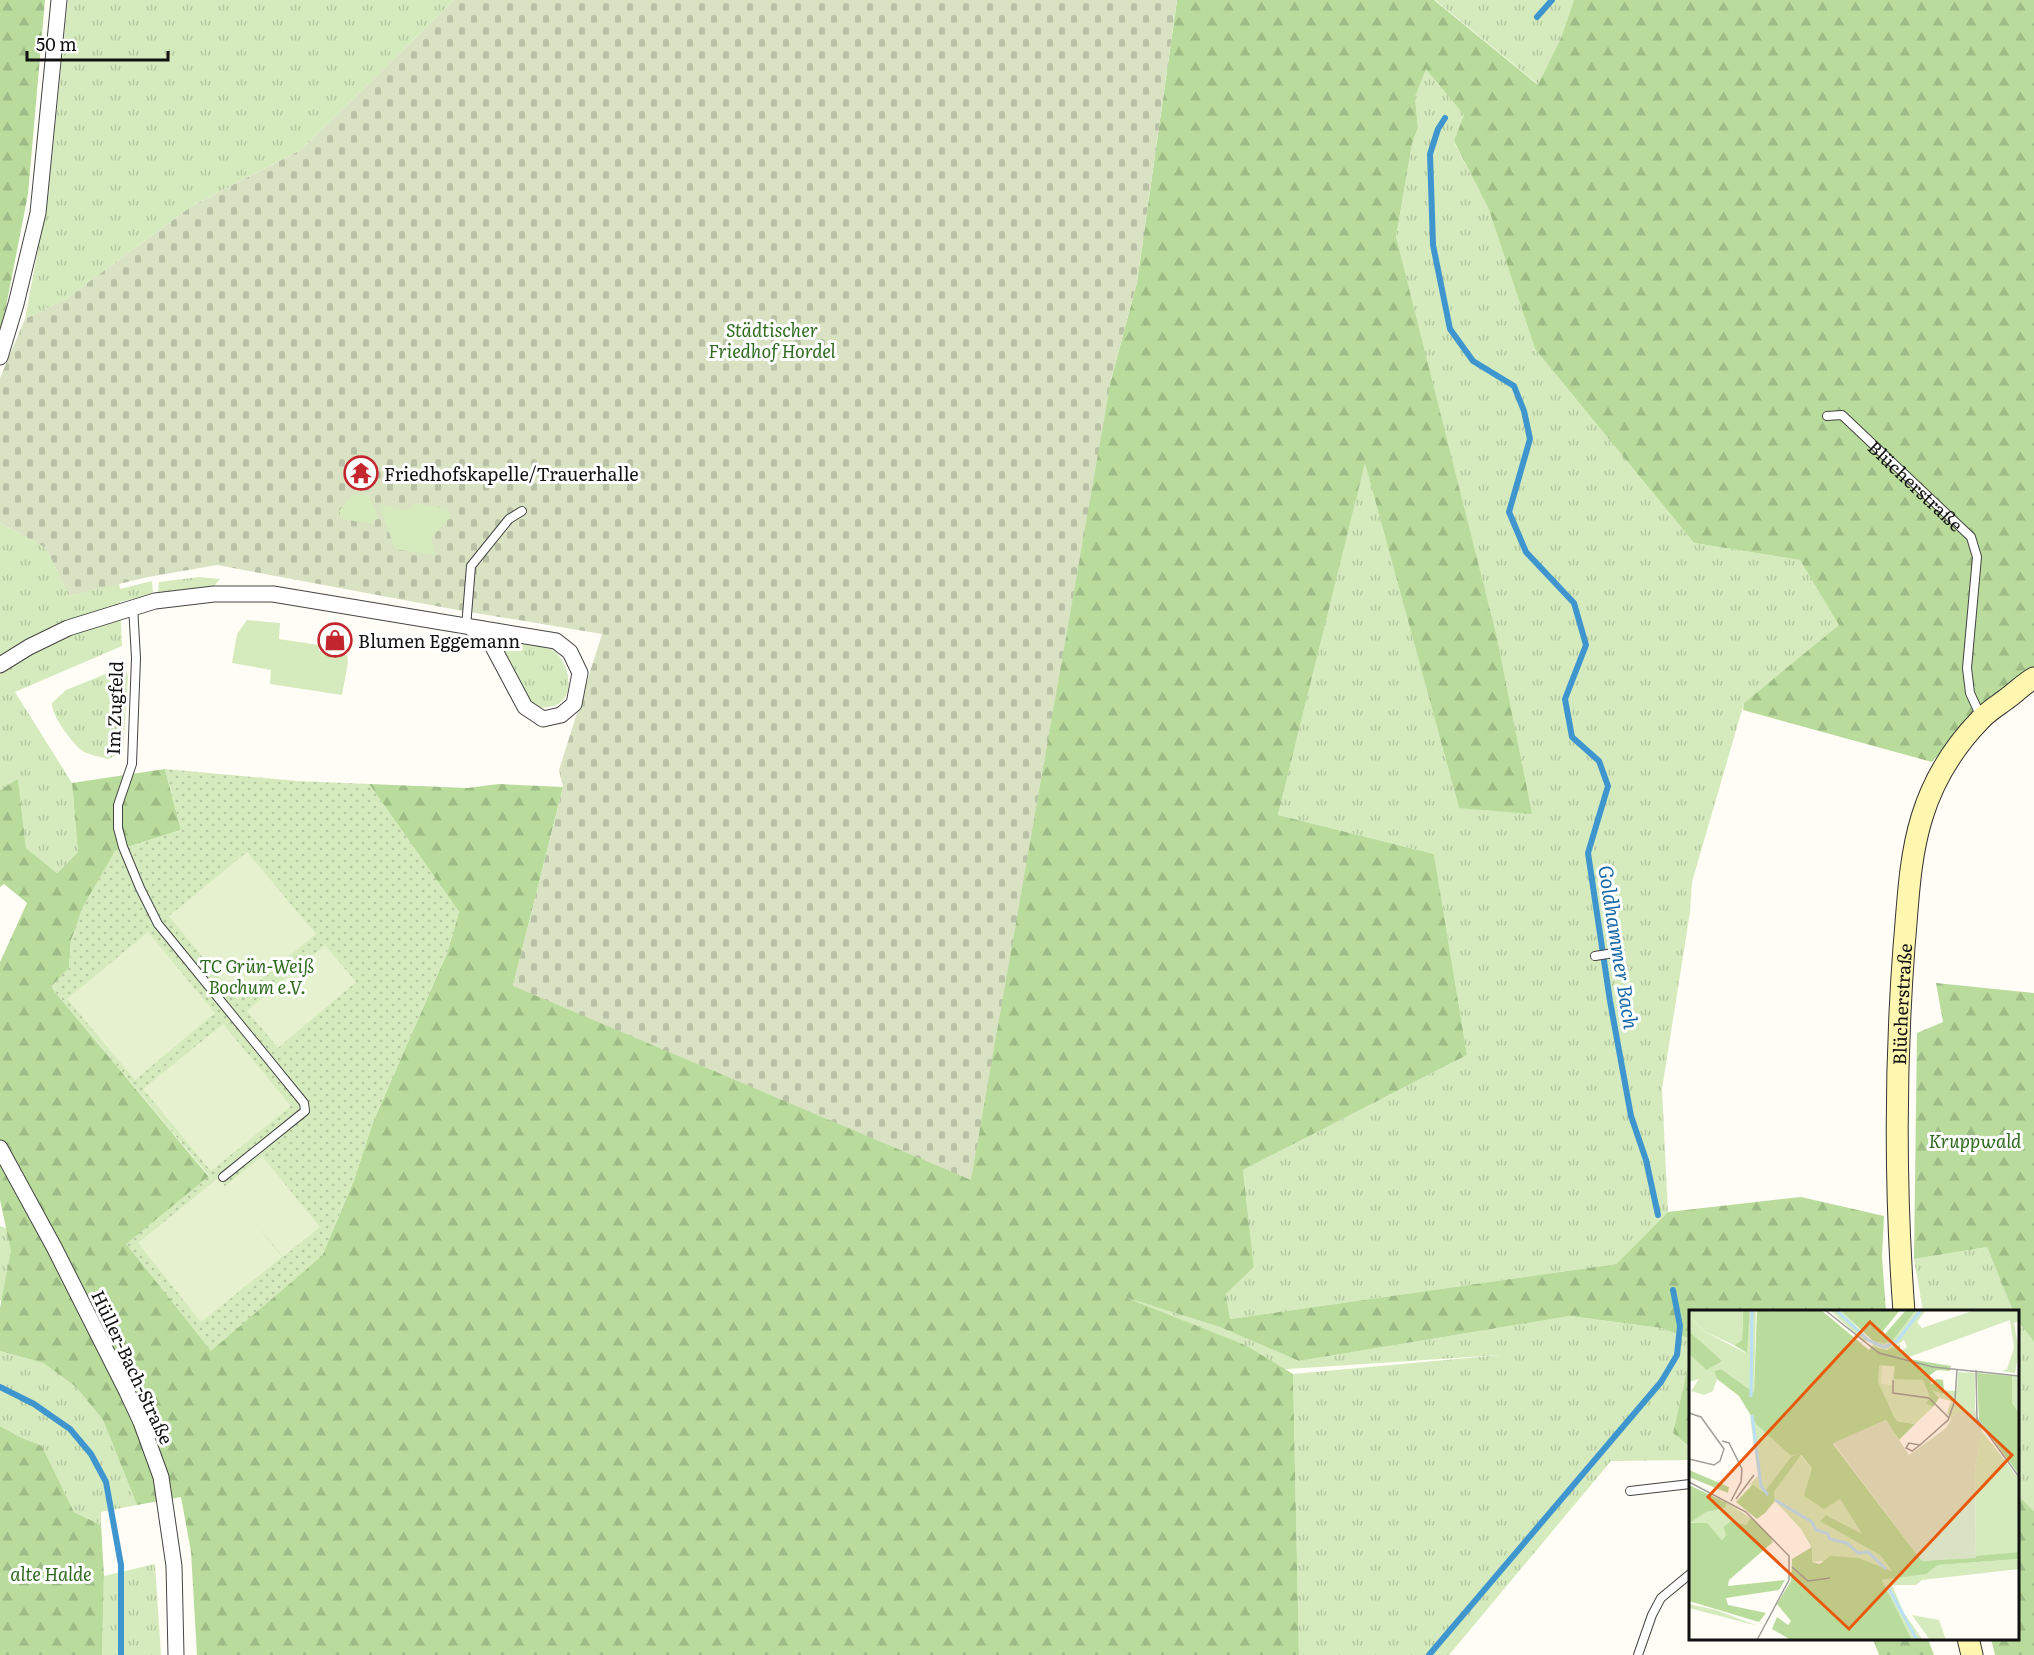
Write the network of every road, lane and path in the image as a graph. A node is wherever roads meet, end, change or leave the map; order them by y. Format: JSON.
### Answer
{"nodes":[{"id":1,"x":59,"y":0,"type":"edge"},
{"id":2,"x":0,"y":357,"type":"edge"},
{"id":3,"x":1827,"y":416,"type":"dead end"},
{"id":4,"x":522,"y":511,"type":"dead end"},
{"id":5,"x":133,"y":606,"type":"junction"},
{"id":6,"x":469,"y":628,"type":"junction"},
{"id":7,"x":0,"y":665,"type":"edge"},
{"id":8,"x":2034,"y":678,"type":"edge"},
{"id":9,"x":1982,"y":718,"type":"junction"},
{"id":10,"x":1620,"y":952,"type":"dead end"},
{"id":11,"x":1595,"y":956,"type":"dead end"},
{"id":12,"x":0,"y":1148,"type":"edge"},
{"id":13,"x":223,"y":1177,"type":"dead end"},
{"id":14,"x":1904,"y":1310,"type":"edge"},
{"id":15,"x":1689,"y":1484,"type":"edge"},
{"id":16,"x":1630,"y":1491,"type":"dead end"},
{"id":17,"x":1689,"y":1575,"type":"edge"},
{"id":18,"x":1968,"y":1640,"type":"edge"},
{"id":19,"x":176,"y":1655,"type":"edge"},
{"id":20,"x":1638,"y":1655,"type":"edge"},
{"id":21,"x":1972,"y":1655,"type":"edge"}],
"edges":[{"from":1,"to":2,"type":"street"},
{"from":3,"to":9,"type":"lane","name":"Blücherstraße"},
{"from":4,"to":6,"type":"lane"},
{"from":5,"to":6,"type":"street"},
{"from":5,"to":7,"type":"street"},
{"from":5,"to":13,"type":"lane","name":"Im Zugfeld"},
{"from":6,"to":6,"type":"street"},
{"from":8,"to":9,"type":"street","name":"Blücherstraße"},
{"from":9,"to":14,"type":"street","name":"Blücherstraße"},
{"from":10,"to":11,"type":"lane"},
{"from":12,"to":19,"type":"street","name":"Hüller-Bach-Straße"},
{"from":15,"to":16,"type":"lane"},
{"from":17,"to":20,"type":"lane"},
{"from":18,"to":21,"type":"street"}]}
